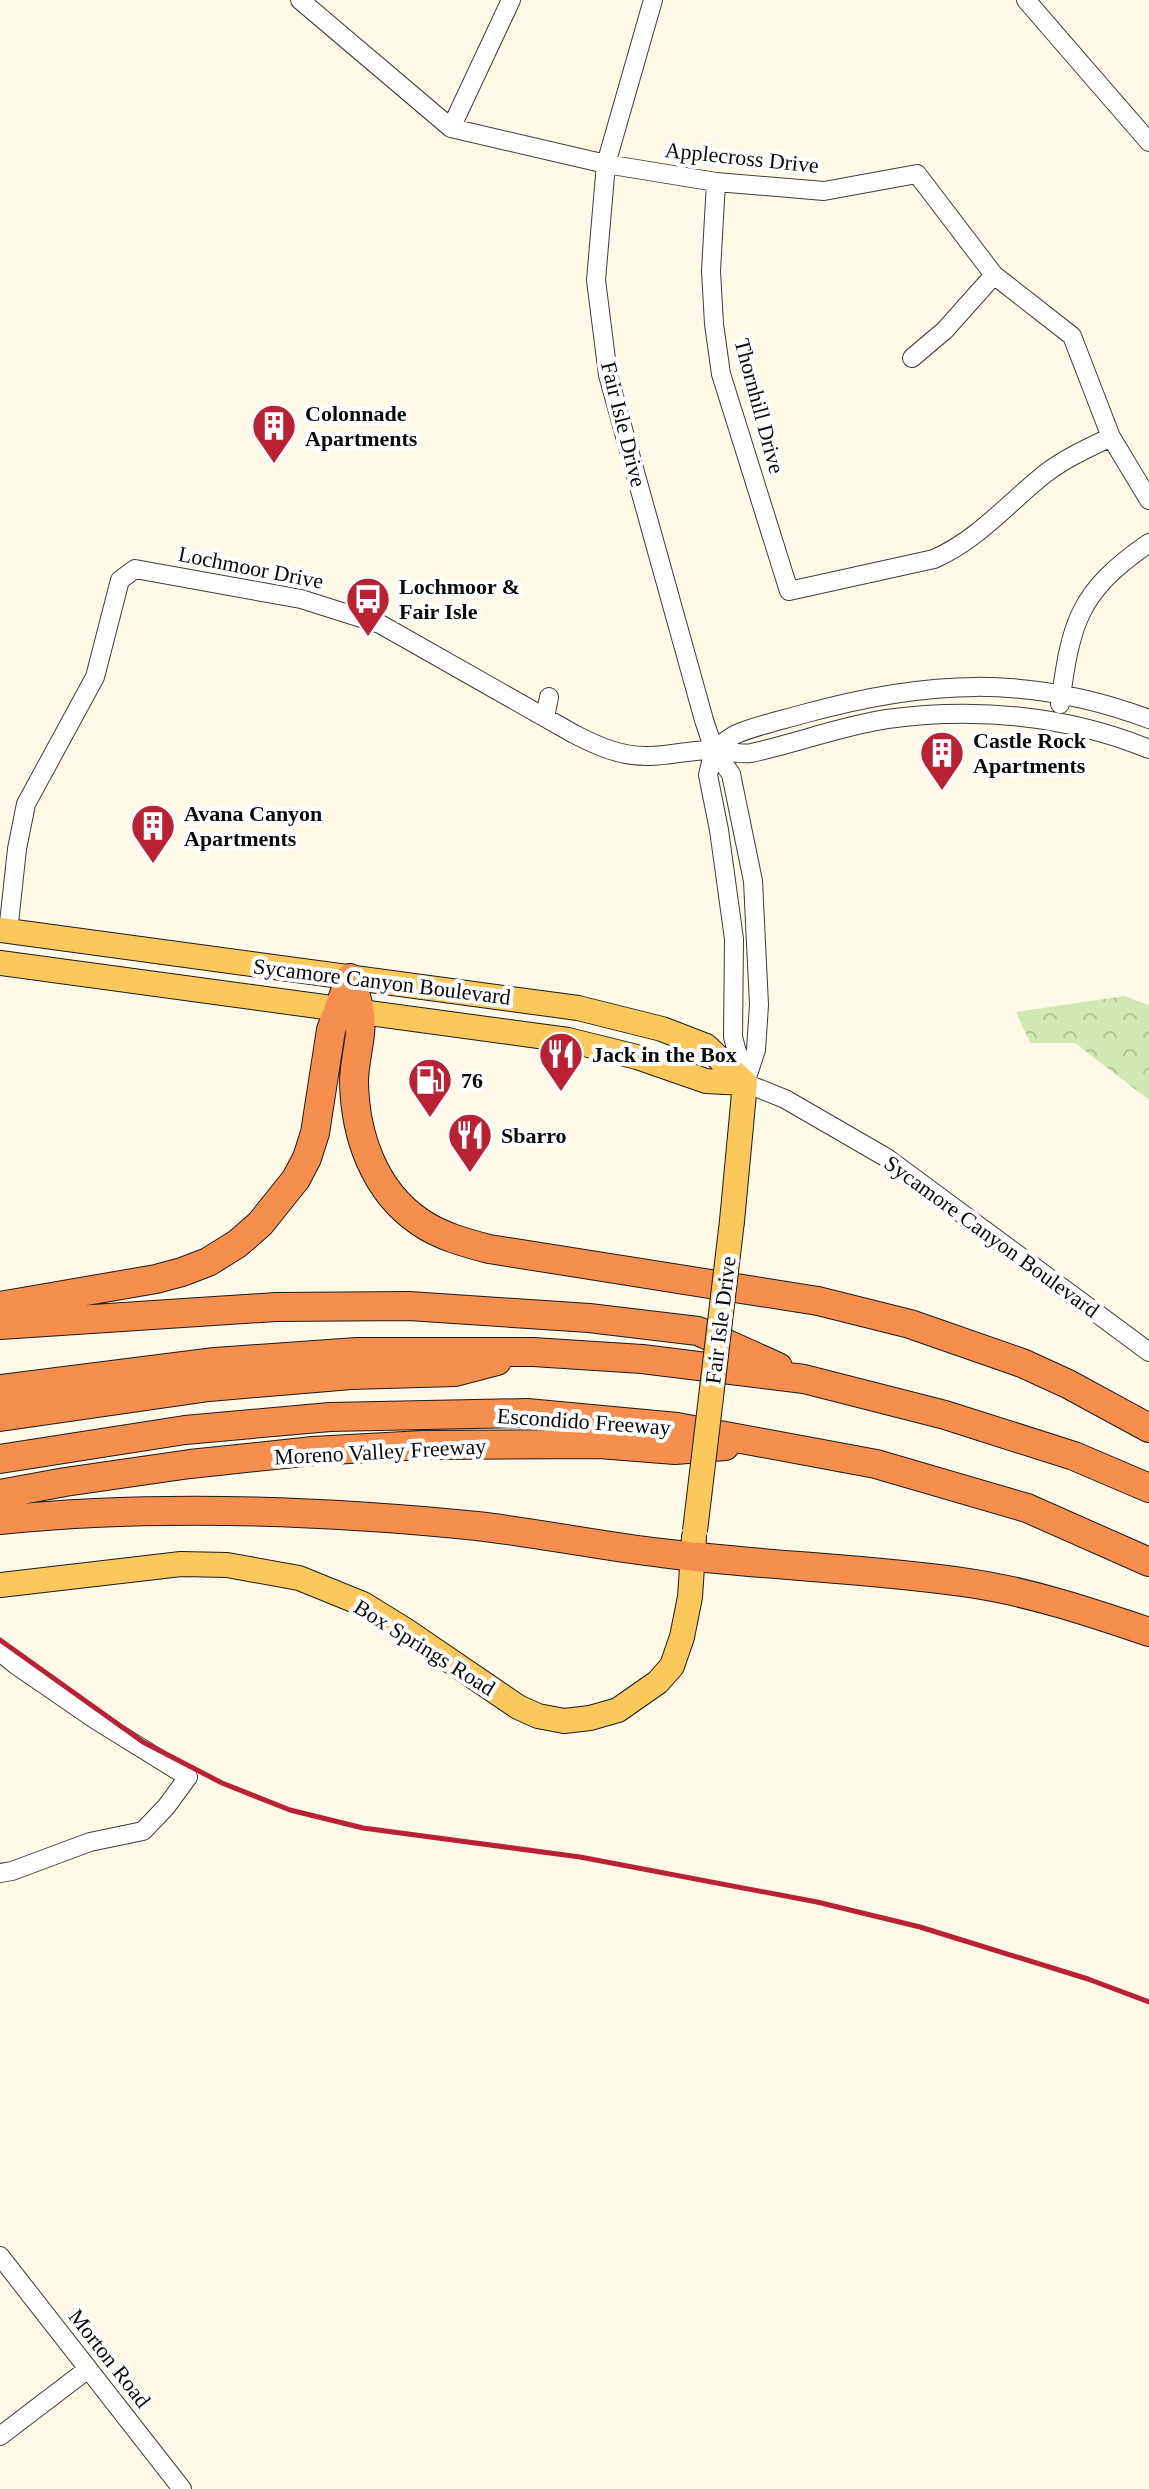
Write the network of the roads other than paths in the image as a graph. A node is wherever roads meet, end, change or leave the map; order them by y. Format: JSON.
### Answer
{"nodes":[{"id":1,"x":300,"y":0,"type":"edge"},
{"id":2,"x":511,"y":0,"type":"edge"},
{"id":3,"x":653,"y":0,"type":"edge"},
{"id":4,"x":1026,"y":0,"type":"edge"},
{"id":5,"x":451,"y":128,"type":"junction"},
{"id":6,"x":1149,"y":142,"type":"edge"},
{"id":7,"x":606,"y":164,"type":"junction"},
{"id":8,"x":716,"y":182,"type":"junction"},
{"id":9,"x":994,"y":275,"type":"junction"},
{"id":10,"x":912,"y":358,"type":"dead end"},
{"id":11,"x":1111,"y":437,"type":"junction"},
{"id":12,"x":1149,"y":500,"type":"edge"},
{"id":13,"x":1149,"y":543,"type":"edge"},
{"id":14,"x":1061,"y":695,"type":"junction"},
{"id":15,"x":549,"y":697,"type":"dead end"},
{"id":16,"x":545,"y":718,"type":"junction"},
{"id":17,"x":1149,"y":719,"type":"edge"},
{"id":18,"x":1057,"y":721,"type":"junction"},
{"id":19,"x":1149,"y":749,"type":"edge"},
{"id":20,"x":714,"y":750,"type":"junction"},
{"id":21,"x":4,"y":931,"type":"edge"},
{"id":22,"x":0,"y":963,"type":"edge"},
{"id":23,"x":350,"y":978,"type":"junction"},
{"id":24,"x":349,"y":1012,"type":"junction"},
{"id":25,"x":745,"y":1083,"type":"junction"},
{"id":26,"x":0,"y":1306,"type":"edge"},
{"id":27,"x":0,"y":1325,"type":"edge"},
{"id":28,"x":533,"y":1352,"type":"junction"},
{"id":29,"x":1149,"y":1352,"type":"edge"},
{"id":30,"x":804,"y":1379,"type":"junction"},
{"id":31,"x":0,"y":1389,"type":"edge"},
{"id":32,"x":0,"y":1417,"type":"edge"},
{"id":33,"x":1149,"y":1428,"type":"edge"},
{"id":34,"x":0,"y":1443,"type":"edge"},
{"id":35,"x":762,"y":1443,"type":"junction"},
{"id":36,"x":0,"y":1459,"type":"edge"},
{"id":37,"x":876,"y":1464,"type":"junction"},
{"id":38,"x":1149,"y":1488,"type":"edge"},
{"id":39,"x":0,"y":1494,"type":"edge"},
{"id":40,"x":0,"y":1520,"type":"edge"},
{"id":41,"x":693,"y":1544,"type":"junction"},
{"id":42,"x":1149,"y":1562,"type":"edge"},
{"id":43,"x":0,"y":1585,"type":"edge"},
{"id":44,"x":1149,"y":1632,"type":"edge"},
{"id":45,"x":0,"y":1652,"type":"edge"},
{"id":46,"x":0,"y":1873,"type":"edge"},
{"id":47,"x":0,"y":2256,"type":"edge"},
{"id":48,"x":88,"y":2369,"type":"junction"},
{"id":49,"x":2,"y":2431,"type":"edge"},
{"id":50,"x":182,"y":2489,"type":"edge"}],
"edges":[{"from":1,"to":5,"type":"street","name":"Applecross Drive"},
{"from":2,"to":5,"type":"street"},
{"from":3,"to":7,"type":"street","name":"Fair Isle Drive"},
{"from":4,"to":6,"type":"street"},
{"from":5,"to":7,"type":"street","name":"Applecross Drive"},
{"from":7,"to":8,"type":"street","name":"Applecross Drive"},
{"from":7,"to":20,"type":"street","name":"Fair Isle Drive"},
{"from":8,"to":9,"type":"street","name":"Applecross Drive"},
{"from":8,"to":11,"type":"street","name":"Thornhill Drive"},
{"from":9,"to":10,"type":"street"},
{"from":9,"to":11,"type":"street","name":"Applecross Drive"},
{"from":11,"to":12,"type":"street","name":"Applecross Drive"},
{"from":13,"to":14,"type":"street"},
{"from":14,"to":17,"type":"street","name":"Lochmoor Drive"},
{"from":14,"to":18,"type":"street"},
{"from":14,"to":20,"type":"street","name":"Lochmoor Drive"},
{"from":15,"to":16,"type":"street"},
{"from":16,"to":20,"type":"street","name":"Lochmoor Drive"},
{"from":16,"to":21,"type":"street","name":"Lochmoor Drive"},
{"from":18,"to":19,"type":"street","name":"Lochmoor Drive"},
{"from":18,"to":20,"type":"street","name":"Lochmoor Drive"},
{"from":20,"to":25,"type":"street","name":"Fair Isle Drive"},
{"from":20,"to":25,"type":"street","name":"Fair Isle Drive"},
{"from":21,"to":23,"type":"main road","name":"Sycamore Canyon Boulevard"},
{"from":22,"to":24,"type":"main road","name":"Sycamore Canyon Boulevard"},
{"from":23,"to":24,"type":"highway"},
{"from":23,"to":25,"type":"main road","name":"Sycamore Canyon Boulevard"},
{"from":24,"to":25,"type":"main road","name":"Sycamore Canyon Boulevard"},
{"from":24,"to":26,"type":"highway"},
{"from":24,"to":33,"type":"highway"},
{"from":25,"to":29,"type":"street","name":"Sycamore Canyon Boulevard"},
{"from":25,"to":41,"type":"main road","name":"Fair Isle Drive","bridge":true},
{"from":27,"to":30,"type":"highway"},
{"from":28,"to":30,"type":"highway"},
{"from":28,"to":31,"type":"highway"},
{"from":28,"to":32,"type":"highway"},
{"from":30,"to":38,"type":"highway"},
{"from":34,"to":37,"type":"highway"},
{"from":35,"to":36,"type":"highway","name":"Escondido Freeway"},
{"from":35,"to":37,"type":"highway","name":"Escondido Freeway"},
{"from":35,"to":39,"type":"highway","name":"Moreno Valley Freeway"},
{"from":37,"to":42,"type":"highway","name":"Escondido Freeway"},
{"from":40,"to":41,"type":"highway"},
{"from":41,"to":43,"type":"main road","name":"Box Springs Road"},
{"from":41,"to":44,"type":"highway"},
{"from":45,"to":46,"type":"street"},
{"from":47,"to":48,"type":"street","name":"Morton Road"},
{"from":48,"to":49,"type":"street"},
{"from":48,"to":50,"type":"street","name":"Morton Road"}]}
